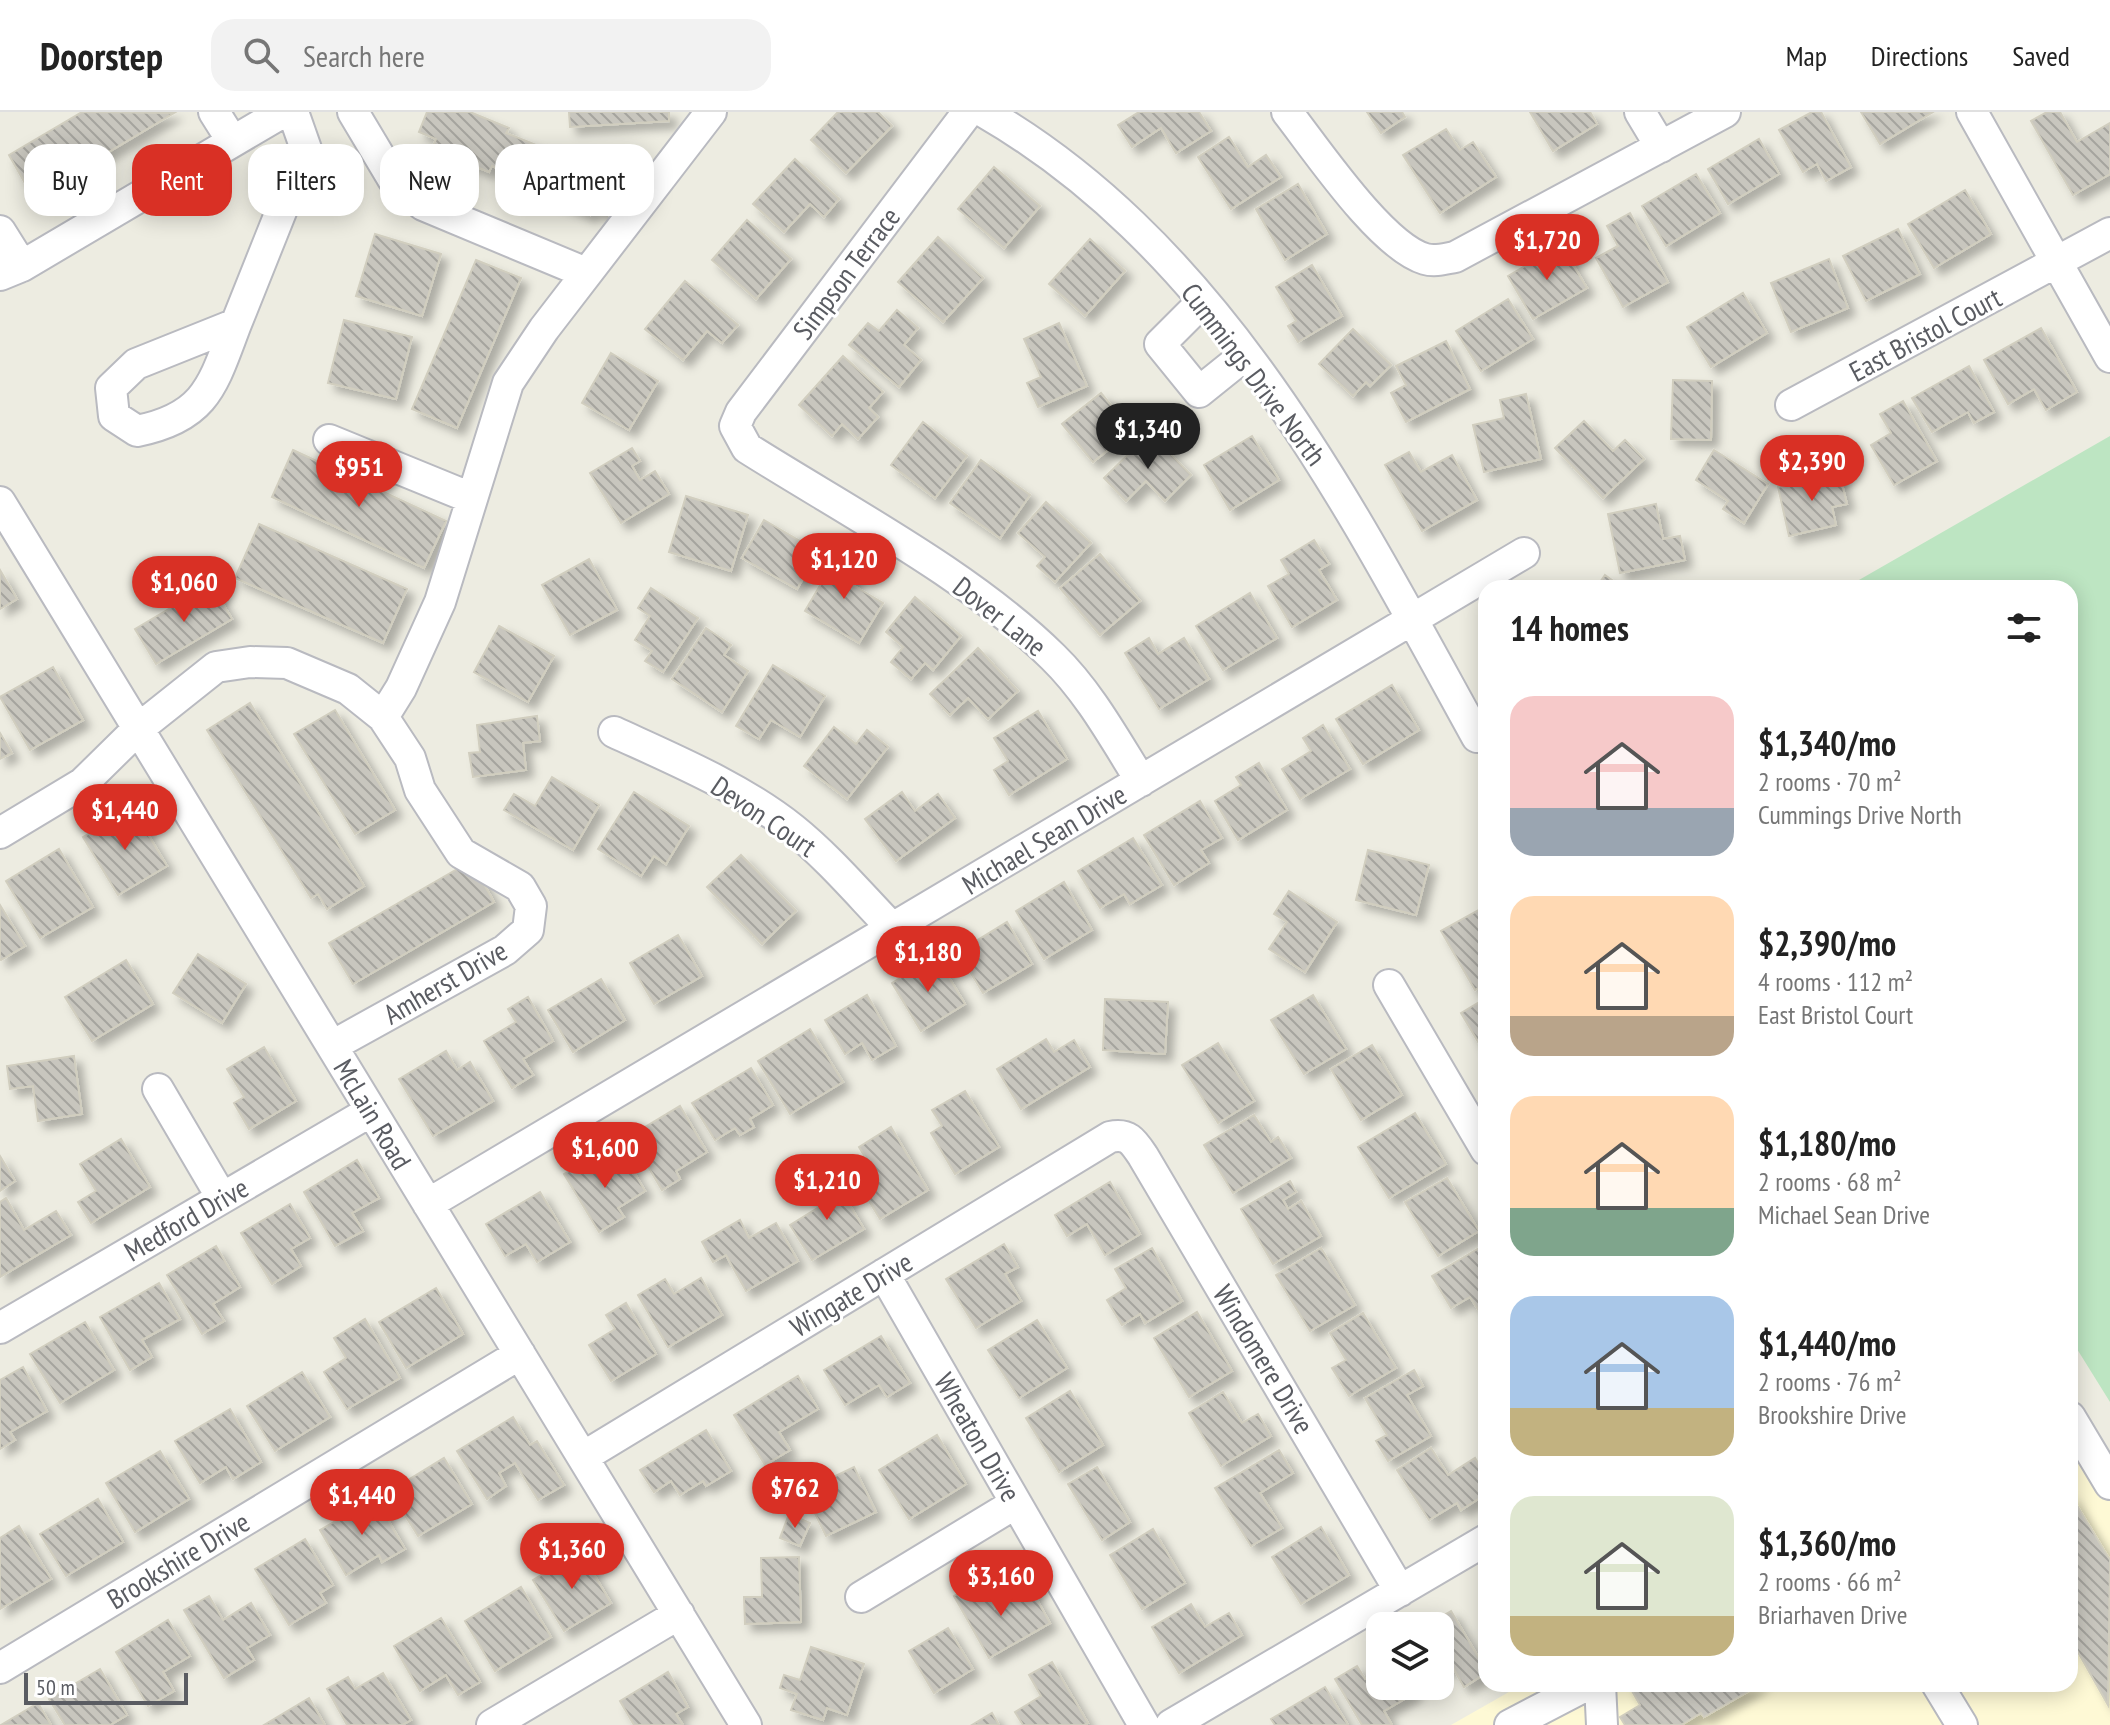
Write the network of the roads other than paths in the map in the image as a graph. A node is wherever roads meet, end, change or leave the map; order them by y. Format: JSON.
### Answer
{"nodes":[{"id":1,"x":214,"y":112,"type":"edge"},
{"id":2,"x":283,"y":112,"type":"edge"},
{"id":3,"x":293,"y":112,"type":"edge"},
{"id":4,"x":353,"y":112,"type":"edge"},
{"id":5,"x":711,"y":112,"type":"edge"},
{"id":6,"x":968,"y":112,"type":"edge"},
{"id":7,"x":984,"y":112,"type":"edge"},
{"id":8,"x":1287,"y":112,"type":"edge"},
{"id":9,"x":1640,"y":112,"type":"edge"},
{"id":10,"x":1725,"y":112,"type":"edge"},
{"id":11,"x":1972,"y":112,"type":"edge"},
{"id":12,"x":231,"y":139,"type":"junction"},
{"id":13,"x":1661,"y":147,"type":"junction"},
{"id":14,"x":0,"y":231,"type":"edge"},
{"id":15,"x":2110,"y":233,"type":"edge"},
{"id":16,"x":2058,"y":263,"type":"junction"},
{"id":17,"x":11,"y":271,"type":"edge"},
{"id":18,"x":586,"y":273,"type":"junction"},
{"id":19,"x":1203,"y":301,"type":"junction"},
{"id":20,"x":236,"y":324,"type":"dead end"},
{"id":21,"x":1245,"y":355,"type":"junction"},
{"id":22,"x":2110,"y":357,"type":"edge"},
{"id":23,"x":1791,"y":405,"type":"dead end"},
{"id":24,"x":740,"y":439,"type":"joint"},
{"id":25,"x":329,"y":440,"type":"dead end"},
{"id":26,"x":471,"y":498,"type":"junction"},
{"id":27,"x":0,"y":502,"type":"edge"},
{"id":28,"x":1524,"y":553,"type":"dead end"},
{"id":29,"x":1479,"y":580,"type":"edge"},
{"id":30,"x":1478,"y":581,"type":"edge"},
{"id":31,"x":1412,"y":620,"type":"junction"},
{"id":32,"x":383,"y":717,"type":"junction"},
{"id":33,"x":138,"y":729,"type":"junction"},
{"id":34,"x":614,"y":732,"type":"dead end"},
{"id":35,"x":1477,"y":737,"type":"dead end"},
{"id":36,"x":1141,"y":781,"type":"junction"},
{"id":37,"x":0,"y":833,"type":"edge"},
{"id":38,"x":893,"y":929,"type":"junction"},
{"id":39,"x":1389,"y":985,"type":"dead end"},
{"id":40,"x":332,"y":1046,"type":"junction"},
{"id":41,"x":158,"y":1089,"type":"dead end"},
{"id":42,"x":371,"y":1111,"type":"junction"},
{"id":43,"x":1121,"y":1134,"type":"joint"},
{"id":44,"x":1478,"y":1136,"type":"edge"},
{"id":45,"x":222,"y":1198,"type":"junction"},
{"id":46,"x":428,"y":1204,"type":"junction"},
{"id":47,"x":884,"y":1274,"type":"junction"},
{"id":48,"x":0,"y":1328,"type":"edge"},
{"id":49,"x":520,"y":1354,"type":"junction"},
{"id":50,"x":2078,"y":1430,"type":"edge"},
{"id":51,"x":583,"y":1457,"type":"junction"},
{"id":52,"x":2110,"y":1484,"type":"edge"},
{"id":53,"x":1016,"y":1503,"type":"junction"},
{"id":54,"x":1478,"y":1545,"type":"edge"},
{"id":55,"x":1400,"y":1591,"type":"junction"},
{"id":56,"x":861,"y":1597,"type":"dead end"},
{"id":57,"x":679,"y":1614,"type":"junction"},
{"id":58,"x":0,"y":1668,"type":"edge"},
{"id":59,"x":1574,"y":1692,"type":"edge"},
{"id":60,"x":1600,"y":1692,"type":"edge"},
{"id":61,"x":1942,"y":1692,"type":"edge"},
{"id":62,"x":492,"y":1725,"type":"edge"},
{"id":63,"x":746,"y":1725,"type":"edge"},
{"id":64,"x":1144,"y":1725,"type":"edge"},
{"id":65,"x":1171,"y":1725,"type":"edge"},
{"id":66,"x":1510,"y":1725,"type":"edge"},
{"id":67,"x":1602,"y":1725,"type":"edge"},
{"id":68,"x":1962,"y":1725,"type":"edge"}],
"edges":[{"from":1,"to":12,"type":"street"},
{"from":2,"to":12,"type":"street"},
{"from":3,"to":20,"type":"street"},
{"from":4,"to":18,"type":"street"},
{"from":5,"to":18,"type":"street"},
{"from":6,"to":24,"type":"street","name":"Simpson Terrace"},
{"from":7,"to":19,"type":"street","name":"Cummings Drive North"},
{"from":8,"to":13,"type":"street"},
{"from":9,"to":13,"type":"street"},
{"from":10,"to":13,"type":"street"},
{"from":11,"to":16,"type":"street"},
{"from":12,"to":17,"type":"street"},
{"from":14,"to":17,"type":"street"},
{"from":15,"to":16,"type":"street","name":"East Bristol Court"},
{"from":16,"to":22,"type":"street"},
{"from":16,"to":23,"type":"street","name":"East Bristol Court"},
{"from":18,"to":26,"type":"street"},
{"from":19,"to":21,"type":"street","name":"Cummings Drive North"},
{"from":19,"to":21,"type":"street"},
{"from":21,"to":31,"type":"street","name":"Cummings Drive North"},
{"from":24,"to":36,"type":"street","name":"Dover Lane"},
{"from":25,"to":26,"type":"street"},
{"from":26,"to":32,"type":"street"},
{"from":27,"to":33,"type":"street","name":"McLain Road"},
{"from":28,"to":29,"type":"street","name":"Michael Sean Drive"},
{"from":30,"to":31,"type":"street","name":"Michael Sean Drive"},
{"from":31,"to":35,"type":"street","name":"Cummings Drive North"},
{"from":31,"to":36,"type":"street","name":"Michael Sean Drive"},
{"from":32,"to":33,"type":"street","name":"Amherst Drive"},
{"from":32,"to":40,"type":"street","name":"Amherst Drive"},
{"from":33,"to":37,"type":"street","name":"Amherst Drive"},
{"from":33,"to":40,"type":"street","name":"McLain Road"},
{"from":34,"to":38,"type":"street","name":"Devon Court"},
{"from":36,"to":38,"type":"street","name":"Michael Sean Drive"},
{"from":38,"to":46,"type":"street","name":"Michael Sean Drive"},
{"from":39,"to":44,"type":"street"},
{"from":40,"to":42,"type":"street","name":"McLain Road"},
{"from":41,"to":45,"type":"street"},
{"from":42,"to":45,"type":"street","name":"Medford Drive"},
{"from":42,"to":46,"type":"street","name":"McLain Road"},
{"from":43,"to":47,"type":"street","name":"Wingate Drive"},
{"from":43,"to":55,"type":"street","name":"Windomere Drive"},
{"from":45,"to":48,"type":"street","name":"Medford Drive"},
{"from":46,"to":49,"type":"street","name":"McLain Road"},
{"from":47,"to":51,"type":"street","name":"Wingate Drive"},
{"from":47,"to":53,"type":"street","name":"Wheaton Drive"},
{"from":49,"to":51,"type":"street","name":"McLain Road"},
{"from":49,"to":58,"type":"street","name":"Brookshire Drive"},
{"from":50,"to":52,"type":"street"},
{"from":51,"to":57,"type":"street","name":"McLain Road"},
{"from":53,"to":56,"type":"street"},
{"from":53,"to":64,"type":"street","name":"Wheaton Drive"},
{"from":54,"to":55,"type":"street"},
{"from":55,"to":65,"type":"street"},
{"from":57,"to":62,"type":"street"},
{"from":57,"to":63,"type":"street","name":"McLain Road"},
{"from":59,"to":66,"type":"street"},
{"from":60,"to":67,"type":"street"},
{"from":61,"to":68,"type":"street"}]}
